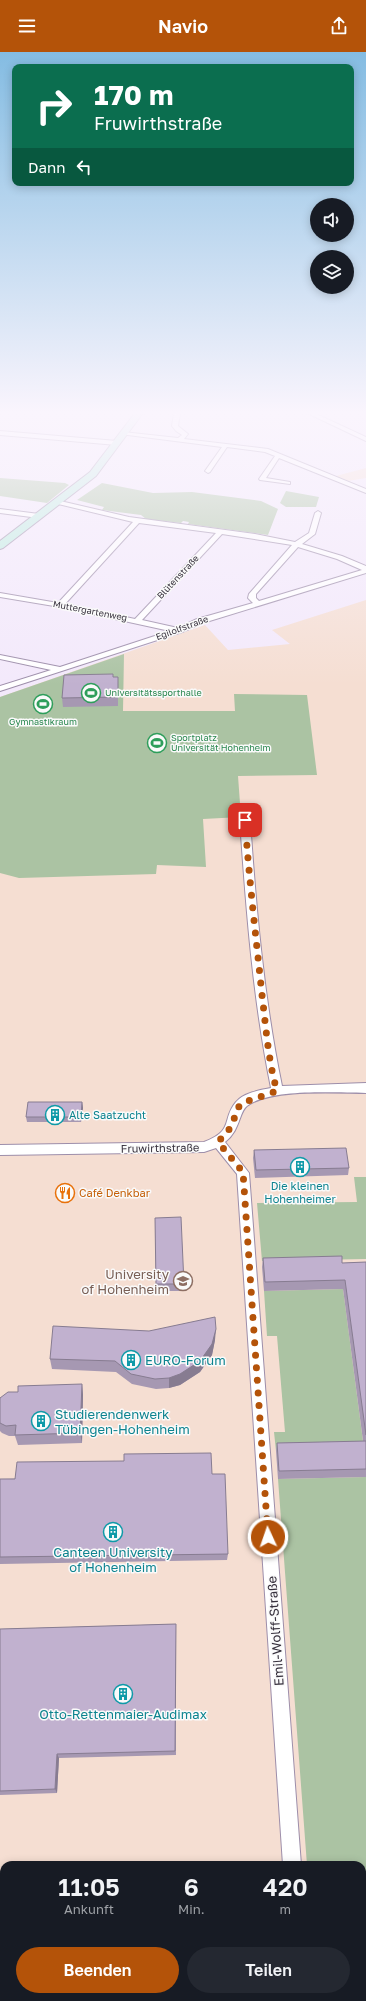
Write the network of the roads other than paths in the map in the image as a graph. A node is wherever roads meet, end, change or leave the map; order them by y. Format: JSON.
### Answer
{"nodes":[{"id":1,"x":54,"y":504,"type":"edge"},
{"id":2,"x":64,"y":504,"type":"edge"},
{"id":3,"x":0,"y":511,"type":"edge"},
{"id":4,"x":318,"y":513,"type":"dead end"},
{"id":5,"x":39,"y":516,"type":"junction"},
{"id":6,"x":137,"y":521,"type":"junction"},
{"id":7,"x":219,"y":533,"type":"junction"},
{"id":8,"x":297,"y":544,"type":"junction"},
{"id":9,"x":0,"y":546,"type":"edge"},
{"id":10,"x":366,"y":570,"type":"edge"},
{"id":11,"x":0,"y":595,"type":"edge"},
{"id":12,"x":258,"y":604,"type":"junction"},
{"id":13,"x":60,"y":605,"type":"junction"},
{"id":14,"x":137,"y":621,"type":"junction"},
{"id":15,"x":179,"y":630,"type":"junction"},
{"id":16,"x":0,"y":657,"type":"edge"},
{"id":17,"x":61,"y":669,"type":"junction"},
{"id":18,"x":0,"y":689,"type":"edge"},
{"id":19,"x":245,"y":820,"type":"dead end"},
{"id":20,"x":366,"y":1088,"type":"edge"},
{"id":21,"x":277,"y":1091,"type":"junction"},
{"id":22,"x":218,"y":1142,"type":"junction"},
{"id":23,"x":0,"y":1150,"type":"edge"},
{"id":24,"x":292,"y":1861,"type":"edge"}],
"edges":[{"from":1,"to":5,"type":"street"},
{"from":2,"to":6,"type":"street"},
{"from":3,"to":5,"type":"street"},
{"from":4,"to":8,"type":"street"},
{"from":5,"to":9,"type":"street"},
{"from":6,"to":7,"type":"street"},
{"from":6,"to":13,"type":"street"},
{"from":7,"to":8,"type":"street"},
{"from":7,"to":14,"type":"street","name":"Blütenstraße"},
{"from":8,"to":10,"type":"street"},
{"from":8,"to":12,"type":"street"},
{"from":10,"to":12,"type":"street","name":"Egilolfstraße"},
{"from":11,"to":13,"type":"street","name":"Muttergartenweg"},
{"from":12,"to":15,"type":"street","name":"Egilolfstraße"},
{"from":13,"to":14,"type":"street","name":"Muttergartenweg"},
{"from":14,"to":15,"type":"street","name":"Muttergartenweg"},
{"from":15,"to":17,"type":"street","name":"Egilolfstraße"},
{"from":16,"to":17,"type":"street"},
{"from":17,"to":18,"type":"street","name":"Egilolfstraße"},
{"from":19,"to":21,"type":"street"},
{"from":20,"to":21,"type":"street"},
{"from":21,"to":22,"type":"street"},
{"from":22,"to":23,"type":"street","name":"Fruwirthstraße"},
{"from":22,"to":24,"type":"street","name":"Emil-Wolff-Straße"}]}
